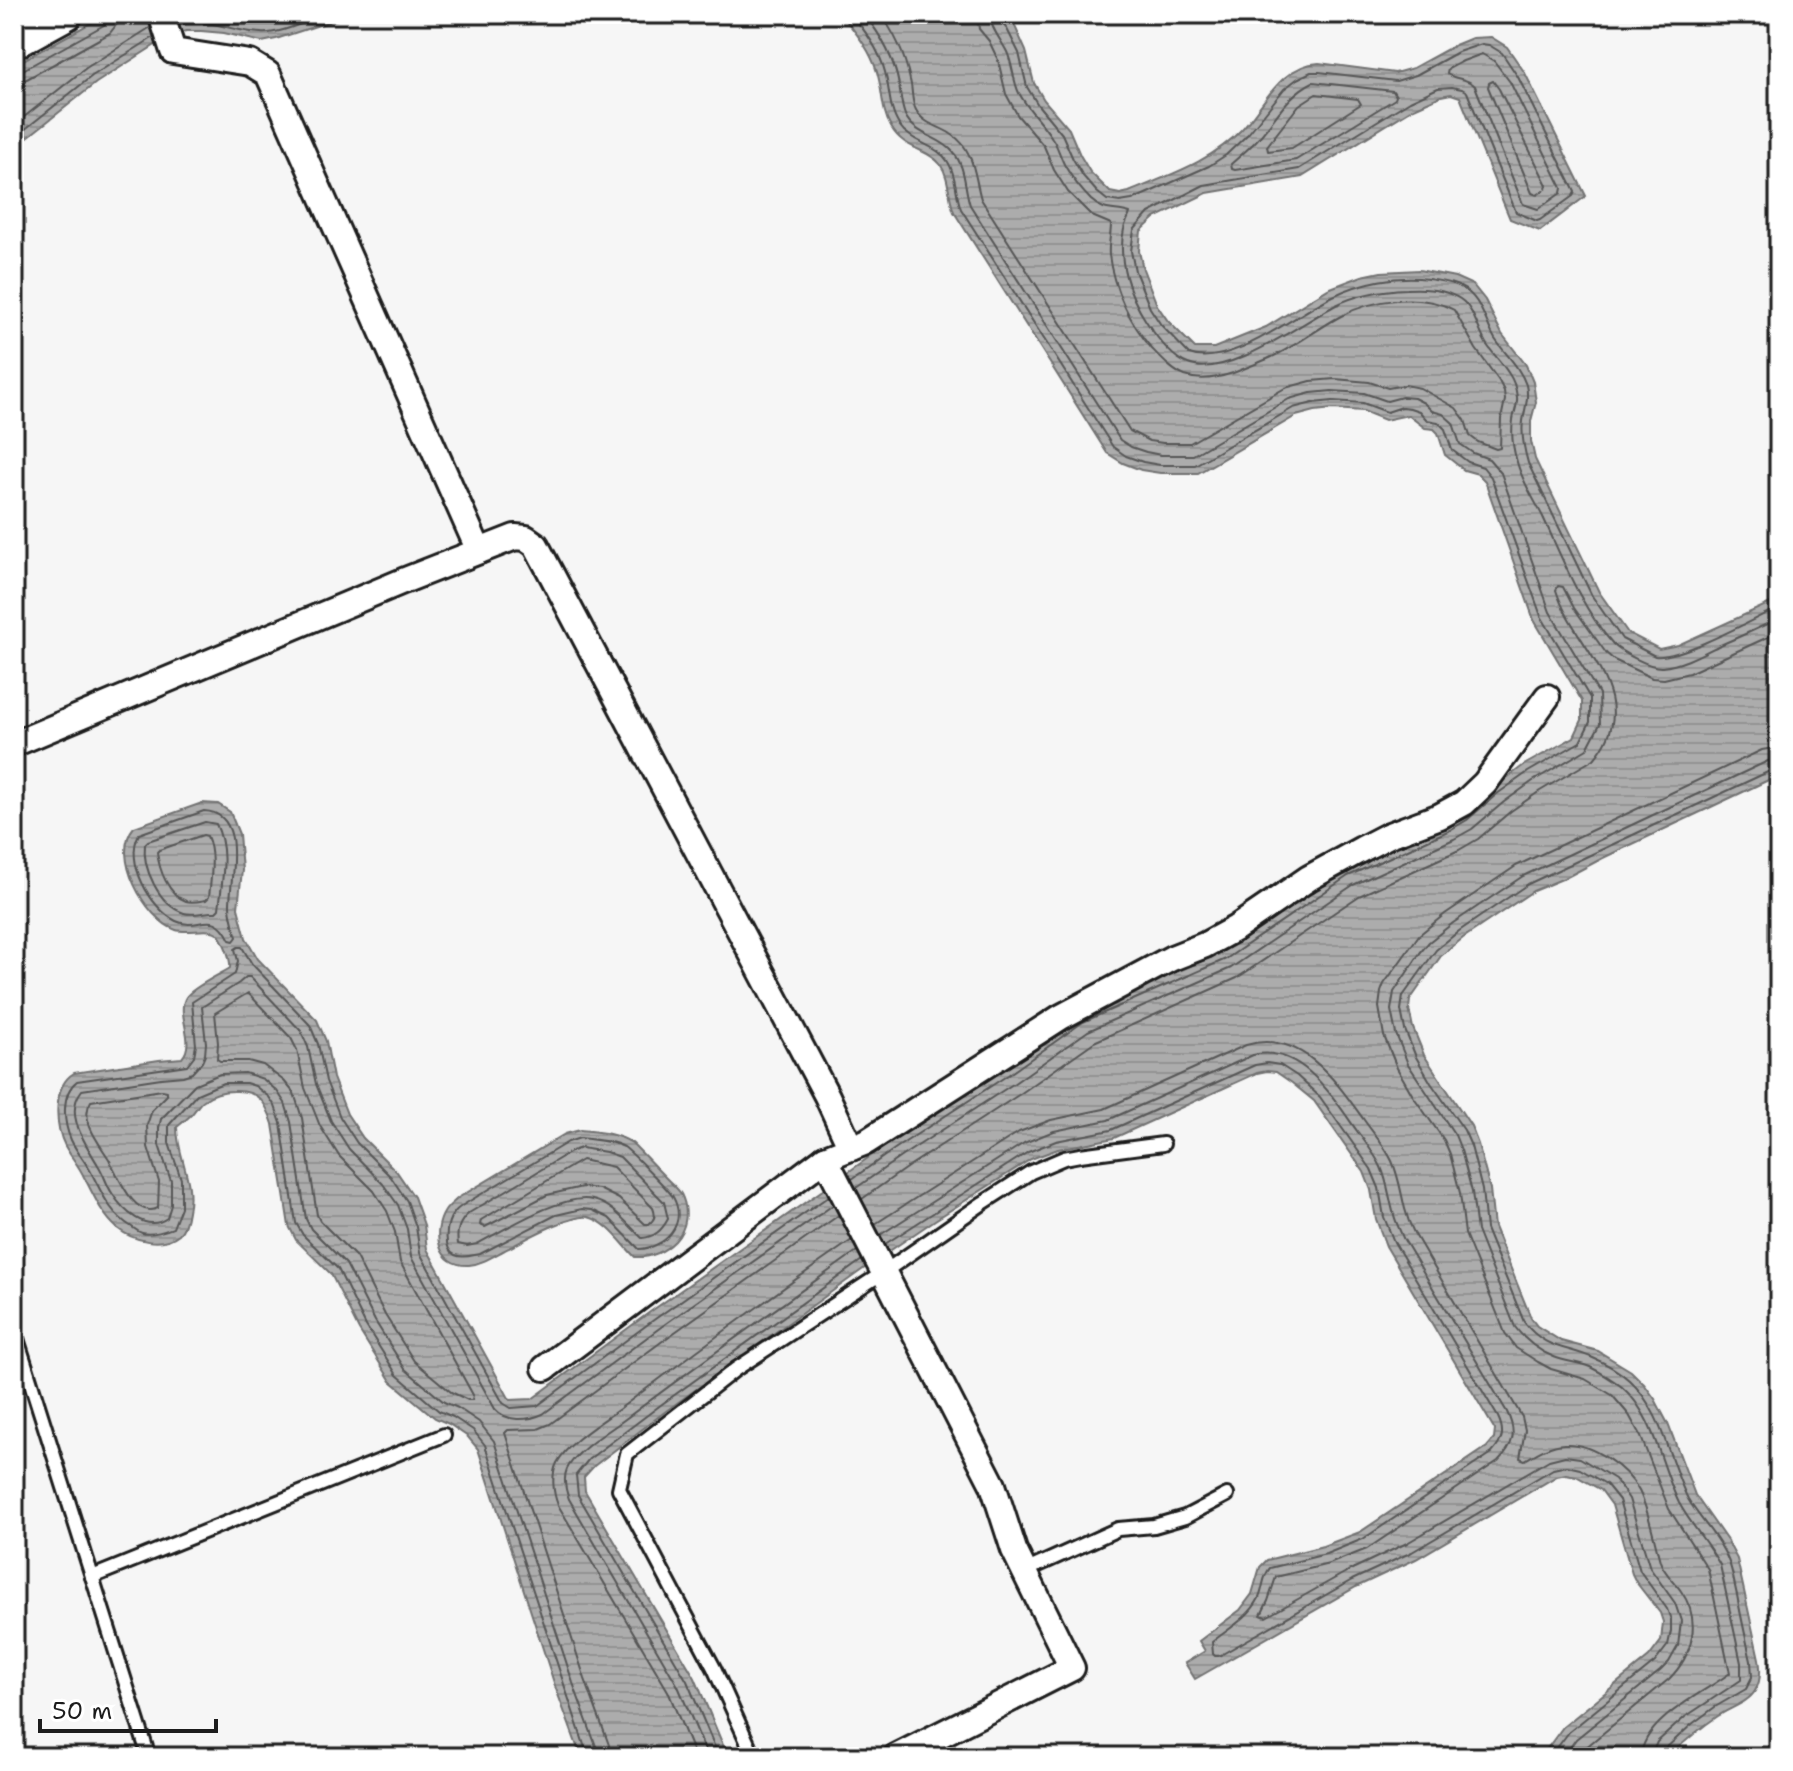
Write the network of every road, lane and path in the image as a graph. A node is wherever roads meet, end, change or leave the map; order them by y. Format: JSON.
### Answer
{"nodes":[{"id":1,"x":67,"y":14,"type":"edge"},
{"id":2,"x":161,"y":14,"type":"edge"},
{"id":3,"x":14,"y":43,"type":"edge"},
{"id":4,"x":479,"y":551,"type":"junction"},
{"id":5,"x":1547,"y":697,"type":"dead end"},
{"id":6,"x":14,"y":744,"type":"edge"},
{"id":7,"x":1163,"y":1144,"type":"dead end"},
{"id":8,"x":851,"y":1148,"type":"junction"},
{"id":9,"x":829,"y":1166,"type":"junction"},
{"id":10,"x":879,"y":1264,"type":"junction"},
{"id":11,"x":14,"y":1329,"type":"edge"},
{"id":12,"x":545,"y":1368,"type":"dead end"},
{"id":13,"x":444,"y":1435,"type":"dead end"},
{"id":14,"x":1227,"y":1495,"type":"dead end"},
{"id":15,"x":1025,"y":1571,"type":"junction"},
{"id":16,"x":92,"y":1577,"type":"junction"},
{"id":17,"x":149,"y":1757,"type":"edge"},
{"id":18,"x":754,"y":1757,"type":"edge"},
{"id":19,"x":896,"y":1757,"type":"edge"}],
"edges":[{"from":1,"to":3,"type":"street"},
{"from":2,"to":4,"type":"street"},
{"from":4,"to":6,"type":"street"},
{"from":4,"to":8,"type":"street"},
{"from":5,"to":8,"type":"street"},
{"from":7,"to":10,"type":"lane"},
{"from":8,"to":9,"type":"street"},
{"from":9,"to":10,"type":"street"},
{"from":9,"to":12,"type":"street"},
{"from":10,"to":15,"type":"street"},
{"from":10,"to":18,"type":"lane"},
{"from":11,"to":16,"type":"lane"},
{"from":13,"to":16,"type":"lane"},
{"from":14,"to":15,"type":"lane"},
{"from":15,"to":19,"type":"street"},
{"from":16,"to":17,"type":"lane"}]}
